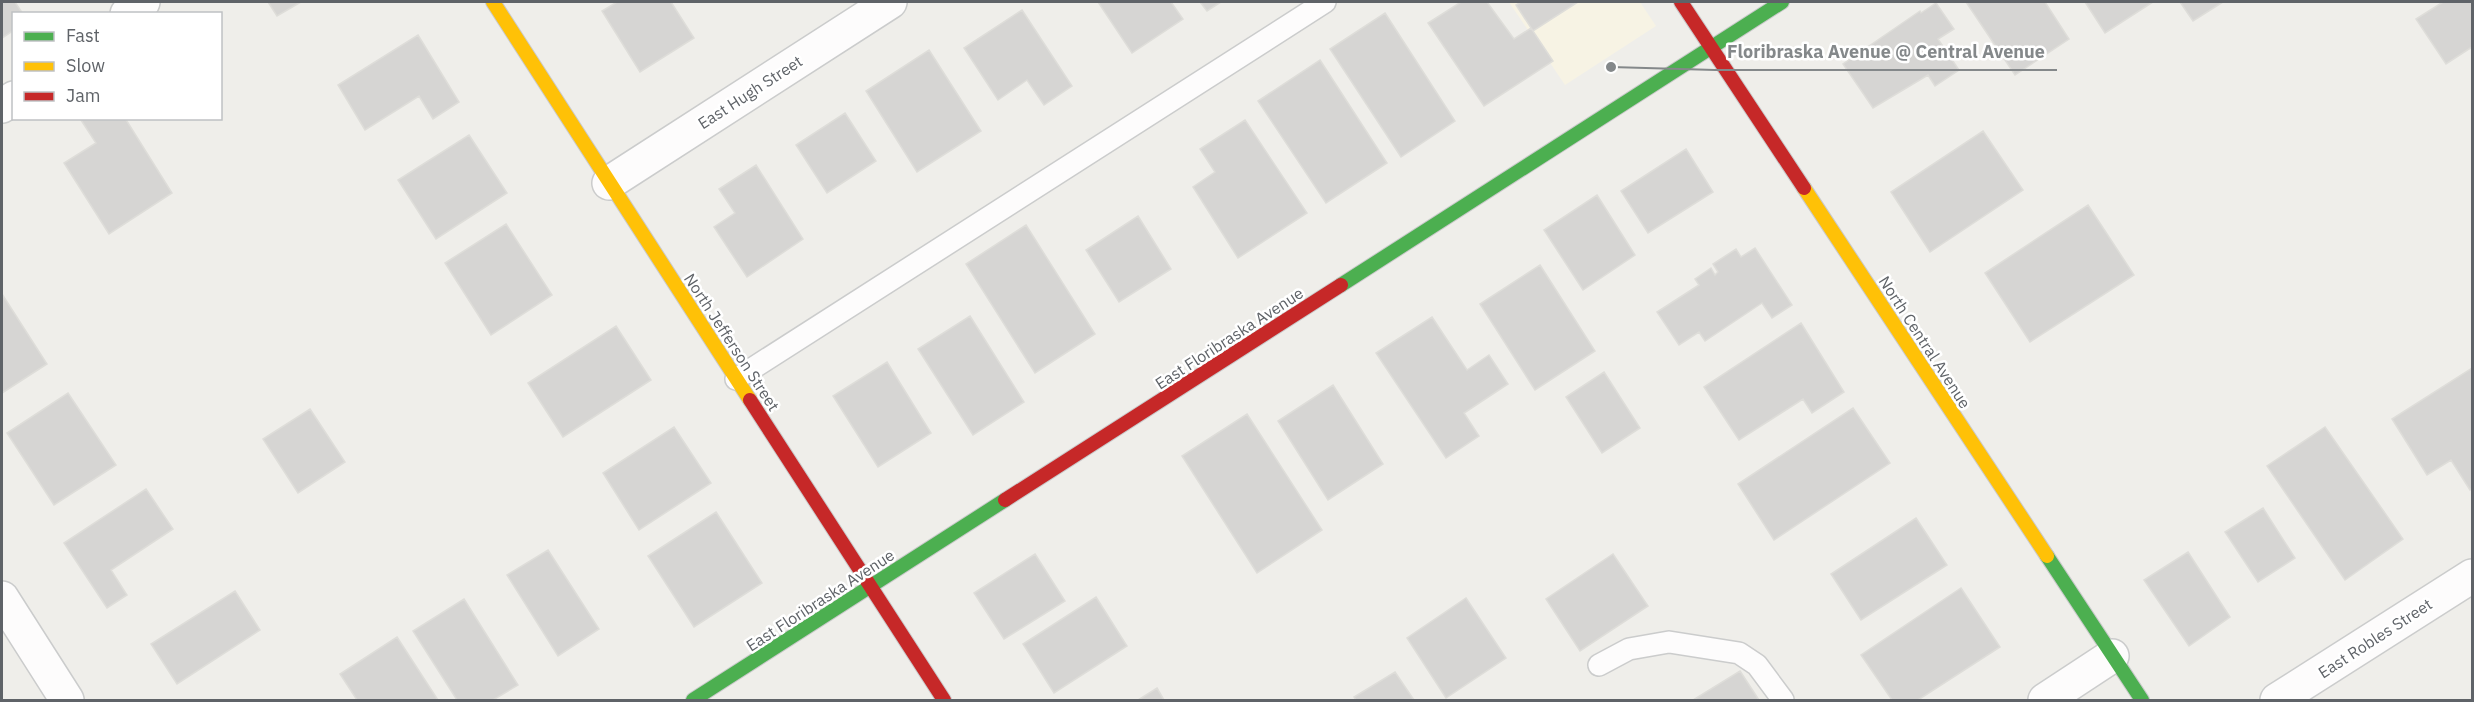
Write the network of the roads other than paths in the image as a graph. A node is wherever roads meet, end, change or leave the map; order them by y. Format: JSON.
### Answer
{"nodes":[{"id":1,"x":143,"y":2,"type":"edge"},
{"id":2,"x":493,"y":2,"type":"edge"},
{"id":3,"x":890,"y":2,"type":"edge"},
{"id":4,"x":1325,"y":2,"type":"edge"},
{"id":5,"x":1682,"y":2,"type":"edge"},
{"id":6,"x":1782,"y":2,"type":"edge"},
{"id":7,"x":130,"y":12,"type":"edge"},
{"id":8,"x":1711,"y":47,"type":"junction"},
{"id":9,"x":609,"y":183,"type":"junction"},
{"id":10,"x":736,"y":379,"type":"junction"},
{"id":11,"x":2472,"y":576,"type":"edge"},
{"id":12,"x":871,"y":588,"type":"junction"},
{"id":13,"x":2,"y":598,"type":"edge"},
{"id":14,"x":2112,"y":656,"type":"junction"},
{"id":15,"x":1599,"y":665,"type":"dead end"},
{"id":16,"x":67,"y":700,"type":"edge"},
{"id":17,"x":693,"y":700,"type":"edge"},
{"id":18,"x":944,"y":700,"type":"edge"},
{"id":19,"x":1783,"y":700,"type":"edge"},
{"id":20,"x":2045,"y":700,"type":"edge"},
{"id":21,"x":2142,"y":700,"type":"edge"},
{"id":22,"x":2277,"y":700,"type":"edge"}],
"edges":[{"from":1,"to":7,"type":"street"},
{"from":2,"to":9,"type":"street","name":"North Jefferson Street"},
{"from":3,"to":9,"type":"street","name":"East Hugh Street"},
{"from":4,"to":10,"type":"lane"},
{"from":5,"to":8,"type":"street","name":"North Central Avenue"},
{"from":6,"to":8,"type":"street","name":"East Floribraska Avenue"},
{"from":8,"to":12,"type":"street","name":"East Floribraska Avenue"},
{"from":8,"to":14,"type":"street","name":"North Central Avenue"},
{"from":9,"to":10,"type":"street","name":"North Jefferson Street"},
{"from":10,"to":12,"type":"street","name":"North Jefferson Street"},
{"from":11,"to":22,"type":"street","name":"East Robles Street"},
{"from":12,"to":17,"type":"street","name":"East Floribraska Avenue"},
{"from":12,"to":18,"type":"street","name":"North Jefferson Street"},
{"from":13,"to":16,"type":"street"},
{"from":14,"to":20,"type":"street"},
{"from":14,"to":21,"type":"street","name":"North Central Avenue"},
{"from":15,"to":19,"type":"lane"}]}
